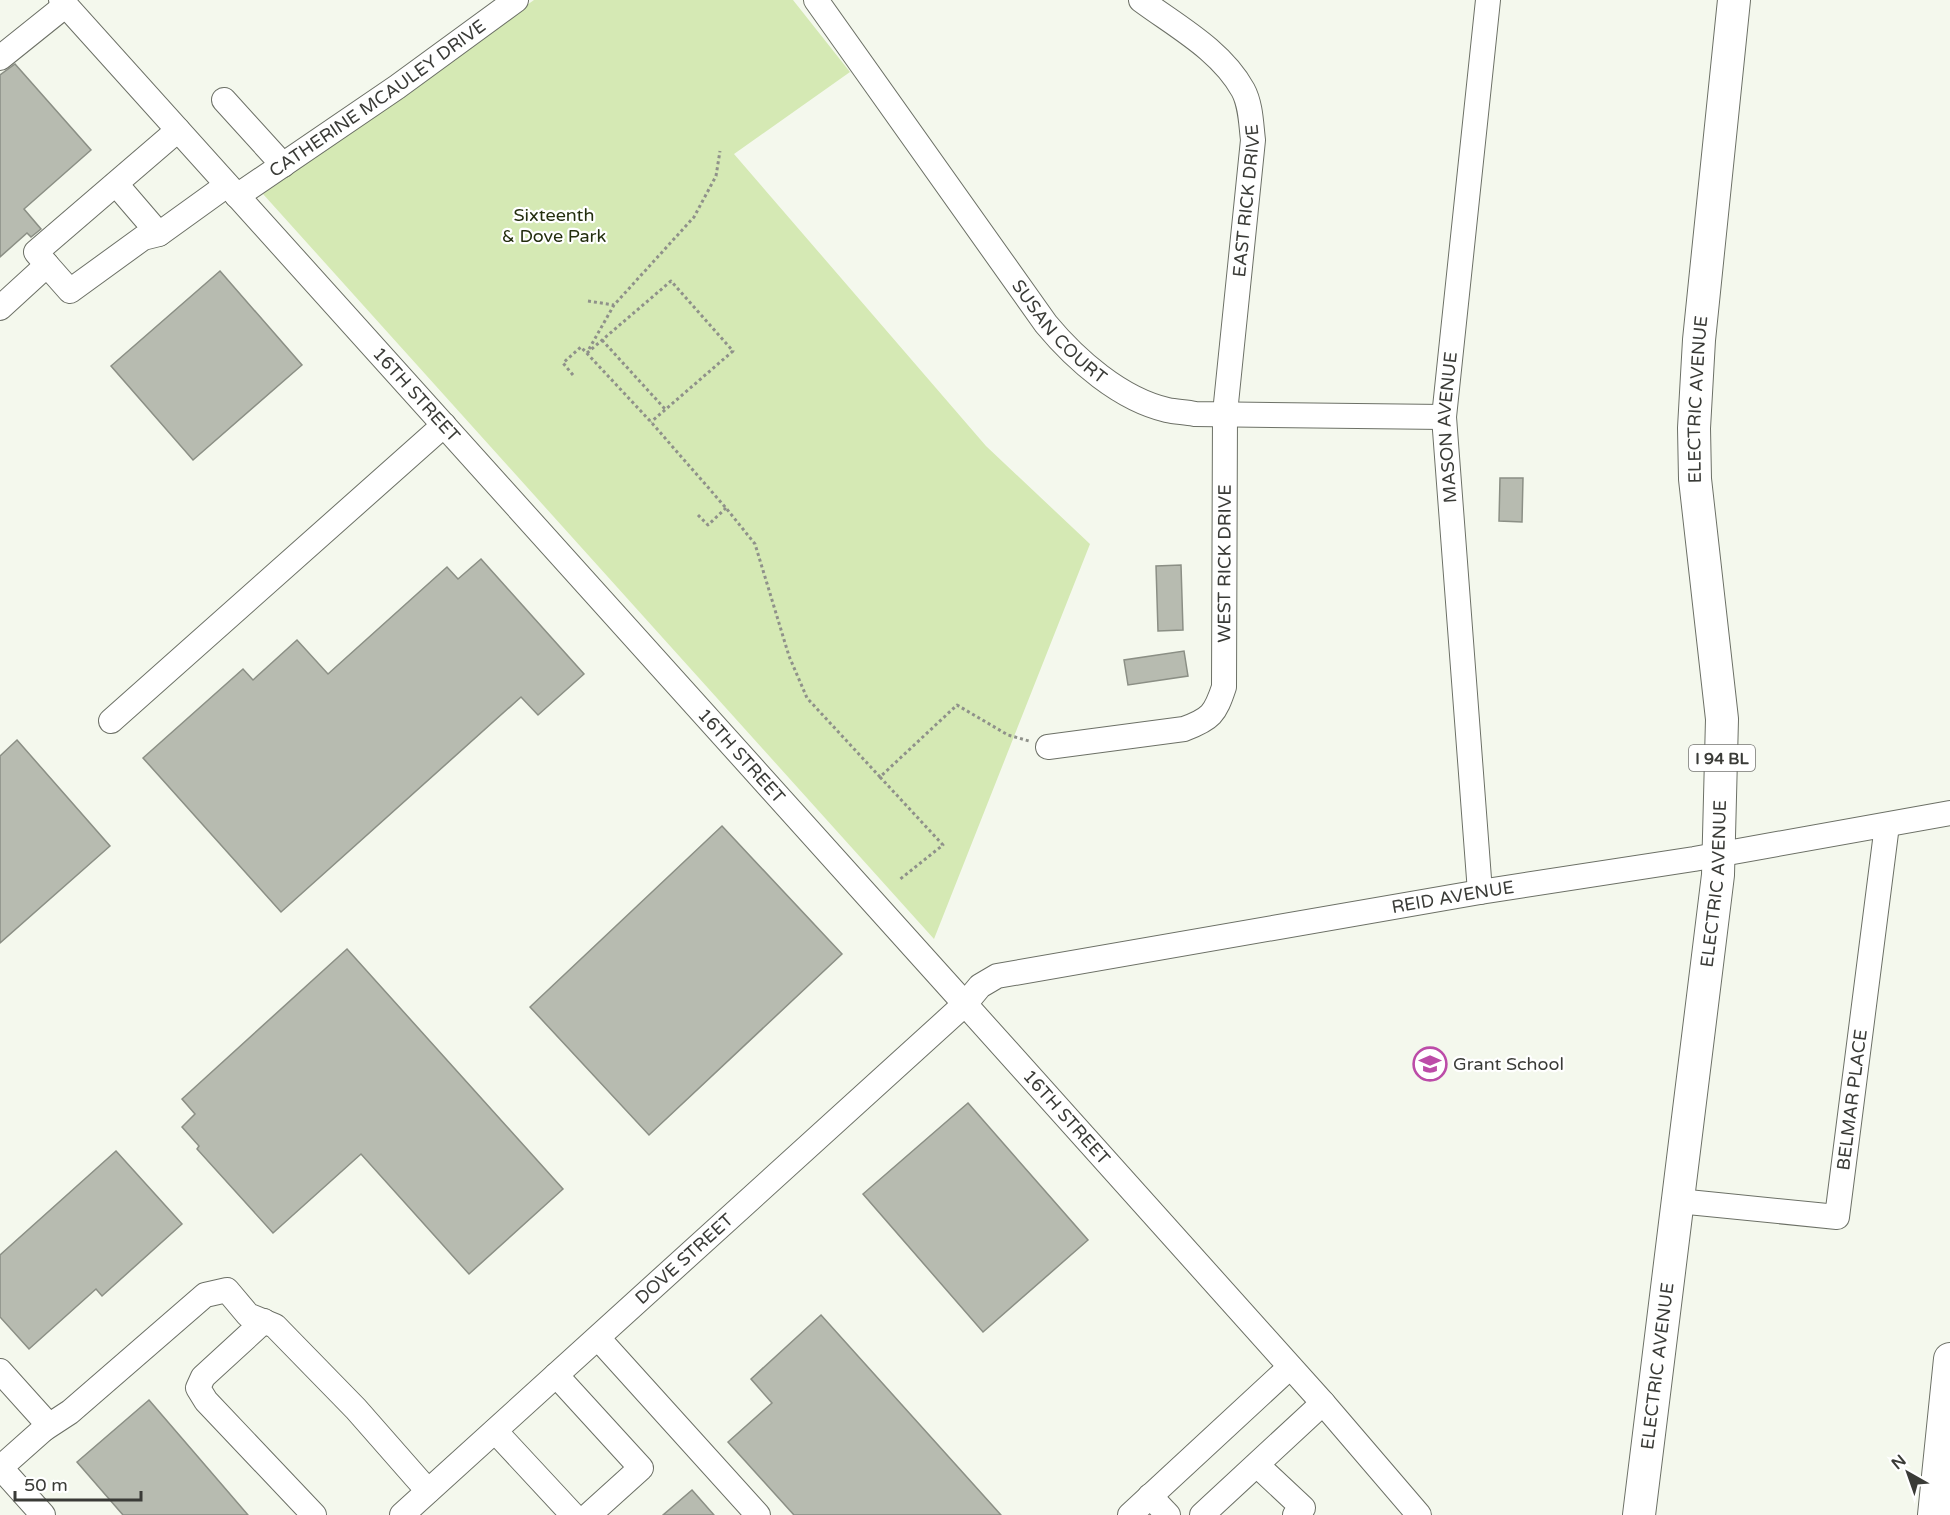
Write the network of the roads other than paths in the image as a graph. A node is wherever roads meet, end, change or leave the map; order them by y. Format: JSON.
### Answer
{"nodes":[{"id":1,"x":516,"y":0,"type":"edge"},
{"id":2,"x":816,"y":0,"type":"edge"},
{"id":3,"x":1141,"y":0,"type":"edge"},
{"id":4,"x":1488,"y":0,"type":"edge"},
{"id":5,"x":1734,"y":0,"type":"edge"},
{"id":6,"x":63,"y":3,"type":"edge"},
{"id":7,"x":0,"y":58,"type":"edge"},
{"id":8,"x":224,"y":100,"type":"dead end"},
{"id":9,"x":178,"y":130,"type":"junction"},
{"id":10,"x":283,"y":165,"type":"junction"},
{"id":11,"x":116,"y":184,"type":"junction"},
{"id":12,"x":232,"y":191,"type":"junction"},
{"id":13,"x":159,"y":234,"type":"junction"},
{"id":14,"x":47,"y":265,"type":"junction"},
{"id":15,"x":0,"y":308,"type":"edge"},
{"id":16,"x":1225,"y":413,"type":"junction"},
{"id":17,"x":1444,"y":417,"type":"junction"},
{"id":18,"x":444,"y":425,"type":"junction"},
{"id":19,"x":111,"y":721,"type":"dead end"},
{"id":20,"x":1048,"y":747,"type":"road end"},
{"id":21,"x":1950,"y":813,"type":"edge"},
{"id":22,"x":1887,"y":825,"type":"junction"},
{"id":23,"x":1719,"y":853,"type":"junction"},
{"id":24,"x":1480,"y":892,"type":"junction"},
{"id":25,"x":965,"y":1004,"type":"junction"},
{"id":26,"x":1678,"y":1201,"type":"junction"},
{"id":27,"x":264,"y":1321,"type":"junction"},
{"id":28,"x":598,"y":1338,"type":"junction"},
{"id":29,"x":1950,"y":1359,"type":"edge"},
{"id":30,"x":1290,"y":1367,"type":"junction"},
{"id":31,"x":0,"y":1371,"type":"edge"},
{"id":32,"x":556,"y":1375,"type":"junction"},
{"id":33,"x":1323,"y":1403,"type":"junction"},
{"id":34,"x":44,"y":1429,"type":"junction"},
{"id":35,"x":495,"y":1431,"type":"junction"},
{"id":36,"x":1257,"y":1465,"type":"junction"},
{"id":37,"x":0,"y":1468,"type":"edge"},
{"id":38,"x":428,"y":1491,"type":"junction"},
{"id":39,"x":1149,"y":1496,"type":"junction"},
{"id":40,"x":43,"y":1515,"type":"edge"},
{"id":41,"x":314,"y":1515,"type":"edge"},
{"id":42,"x":402,"y":1515,"type":"edge"},
{"id":43,"x":573,"y":1515,"type":"edge"},
{"id":44,"x":589,"y":1515,"type":"edge"},
{"id":45,"x":758,"y":1515,"type":"edge"},
{"id":46,"x":1130,"y":1515,"type":"edge"},
{"id":47,"x":1168,"y":1515,"type":"edge"},
{"id":48,"x":1202,"y":1515,"type":"edge"},
{"id":49,"x":1295,"y":1515,"type":"edge"},
{"id":50,"x":1419,"y":1515,"type":"edge"},
{"id":51,"x":1639,"y":1515,"type":"edge"},
{"id":52,"x":1934,"y":1515,"type":"edge"}],
"edges":[{"from":1,"to":10,"type":"street","name":"CATHERINE MCAULEY DRIVE"},
{"from":2,"to":16,"type":"street","name":"SUSAN COURT"},
{"from":3,"to":16,"type":"street","name":"EAST RICK DRIVE"},
{"from":4,"to":17,"type":"street","name":"MASON AVENUE"},
{"from":5,"to":23,"type":"main road","name":"ELECTRIC AVENUE","number":"I 94 BL"},
{"from":6,"to":7,"type":"street"},
{"from":6,"to":9,"type":"street","name":"16TH STREET"},
{"from":8,"to":10,"type":"street"},
{"from":9,"to":11,"type":"street"},
{"from":9,"to":12,"type":"street","name":"16TH STREET"},
{"from":10,"to":12,"type":"street","name":"CATHERINE MCAULEY DRIVE"},
{"from":11,"to":13,"type":"street"},
{"from":11,"to":14,"type":"street"},
{"from":12,"to":13,"type":"street","name":"CATHERINE MCAULEY DRIVE"},
{"from":12,"to":18,"type":"street","name":"16TH STREET"},
{"from":13,"to":14,"type":"street","name":"CATHERINE MCAULEY DRIVE"},
{"from":14,"to":15,"type":"street"},
{"from":16,"to":17,"type":"street","name":"SUSAN COURT"},
{"from":16,"to":20,"type":"street","name":"WEST RICK DRIVE"},
{"from":17,"to":24,"type":"street","name":"MASON AVENUE"},
{"from":18,"to":19,"type":"street"},
{"from":18,"to":25,"type":"street","name":"16TH STREET"},
{"from":21,"to":22,"type":"street","name":"REID AVENUE"},
{"from":22,"to":23,"type":"street","name":"REID AVENUE"},
{"from":22,"to":26,"type":"street","name":"BELMAR PLACE"},
{"from":23,"to":24,"type":"street","name":"REID AVENUE"},
{"from":23,"to":26,"type":"main road","name":"ELECTRIC AVENUE","number":"I 94 BL"},
{"from":24,"to":25,"type":"street","name":"REID AVENUE"},
{"from":25,"to":28,"type":"street","name":"DOVE STREET"},
{"from":25,"to":30,"type":"street","name":"16TH STREET"},
{"from":26,"to":51,"type":"main road","name":"ELECTRIC AVENUE","number":"I 94 BL"},
{"from":27,"to":34,"type":"street"},
{"from":27,"to":38,"type":"street"},
{"from":27,"to":41,"type":"street"},
{"from":28,"to":32,"type":"street","name":"DOVE STREET"},
{"from":28,"to":45,"type":"street"},
{"from":29,"to":52,"type":"main road"},
{"from":30,"to":33,"type":"street","name":"16TH STREET"},
{"from":30,"to":39,"type":"street"},
{"from":31,"to":34,"type":"street"},
{"from":32,"to":35,"type":"street","name":"DOVE STREET"},
{"from":32,"to":44,"type":"street"},
{"from":33,"to":36,"type":"street"},
{"from":33,"to":50,"type":"street","name":"16TH STREET"},
{"from":34,"to":37,"type":"street"},
{"from":35,"to":38,"type":"street","name":"DOVE STREET"},
{"from":35,"to":43,"type":"street"},
{"from":36,"to":48,"type":"street"},
{"from":36,"to":49,"type":"street"},
{"from":37,"to":40,"type":"street"},
{"from":38,"to":42,"type":"street","name":"DOVE STREET"},
{"from":39,"to":46,"type":"street"},
{"from":39,"to":47,"type":"street"}]}
